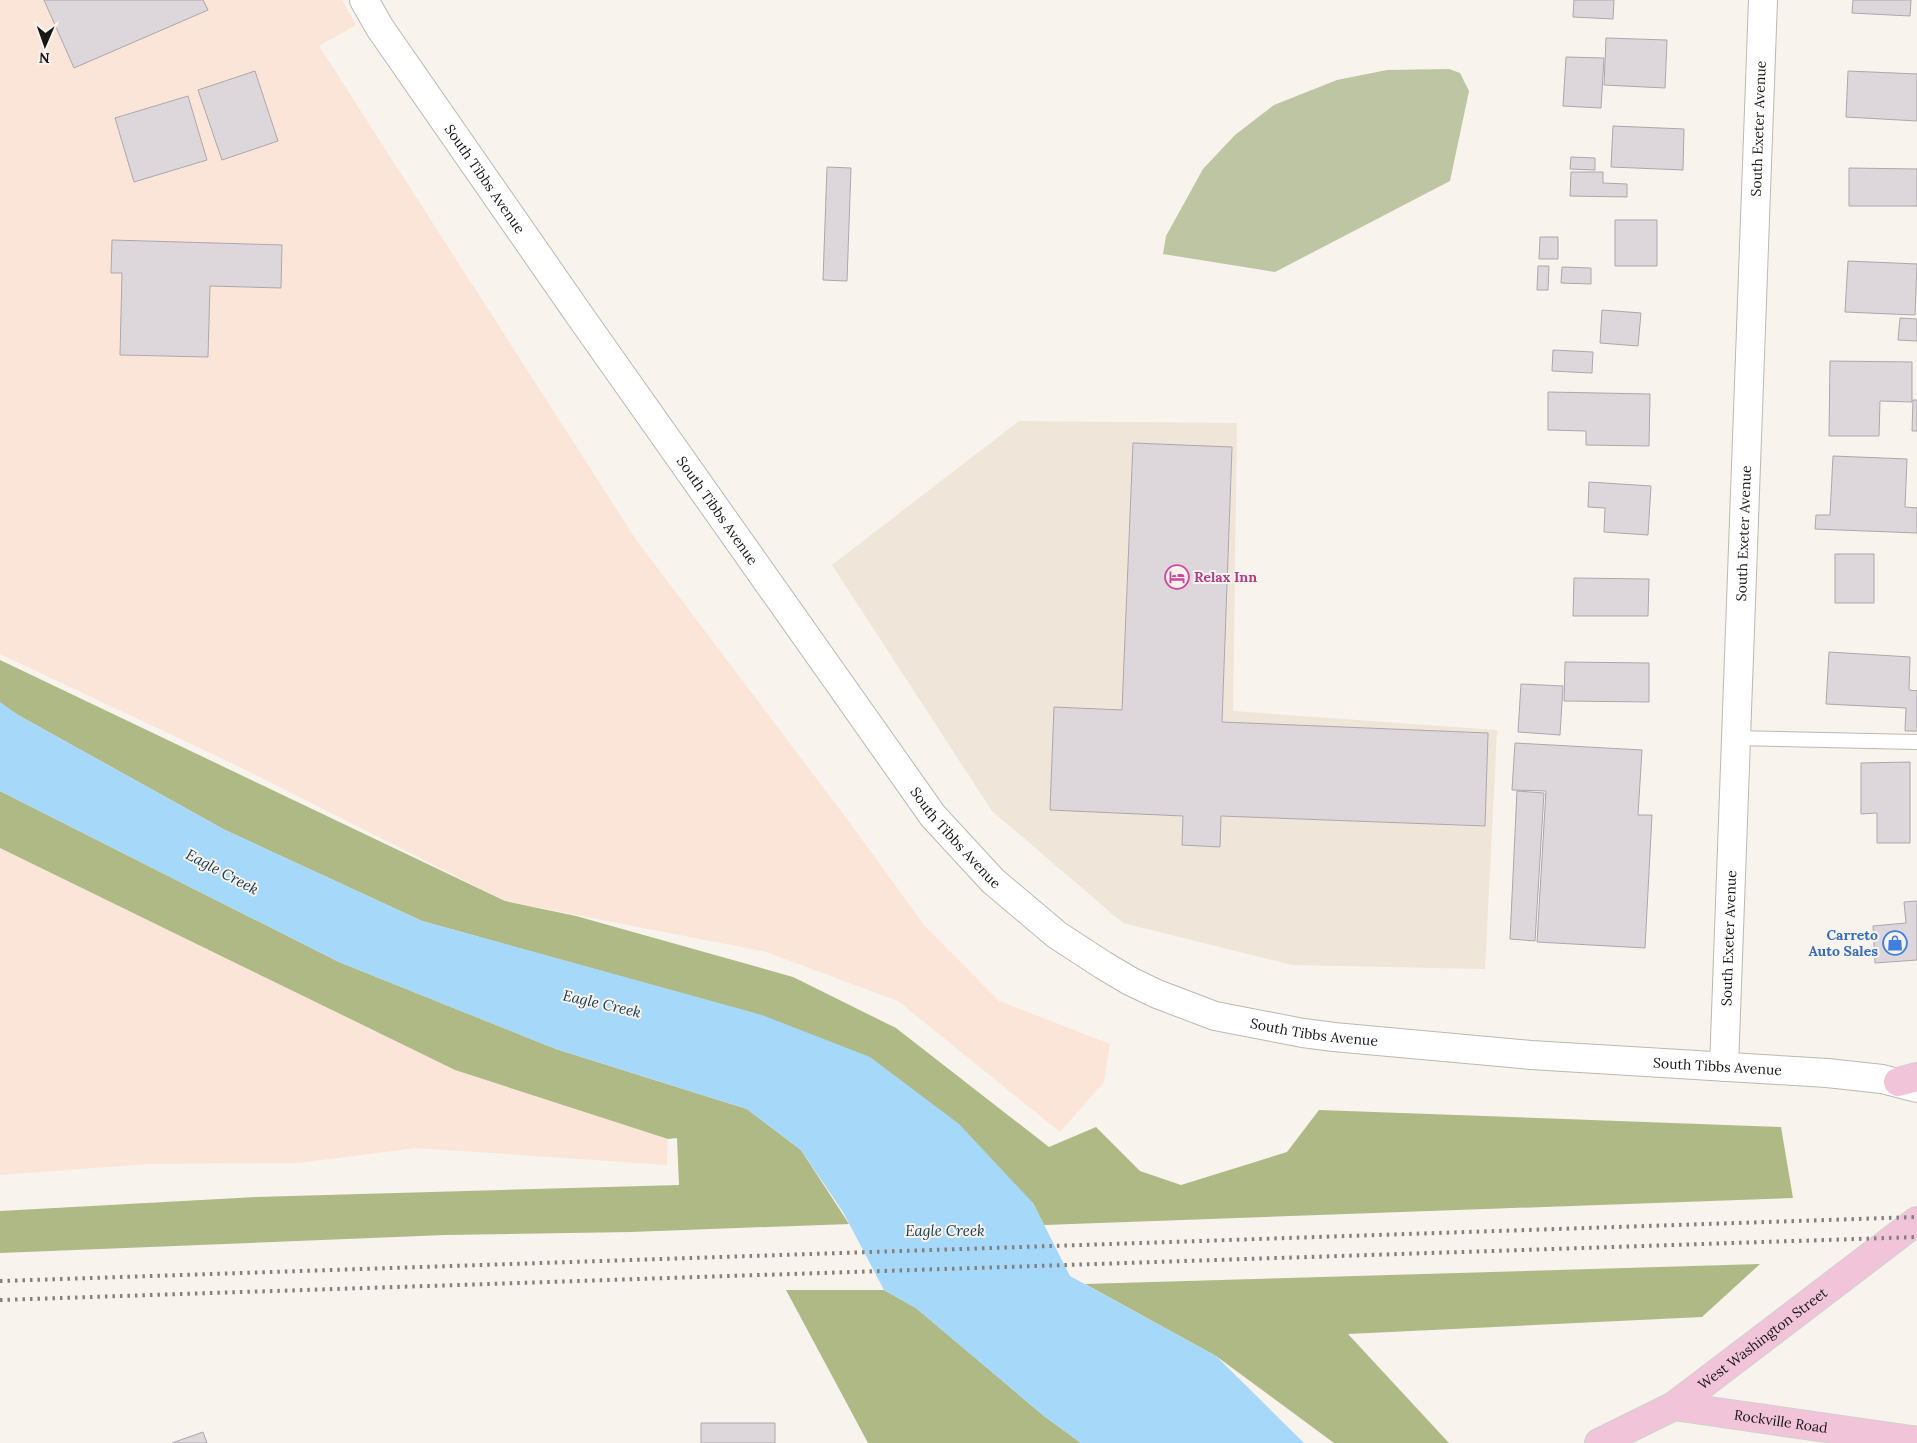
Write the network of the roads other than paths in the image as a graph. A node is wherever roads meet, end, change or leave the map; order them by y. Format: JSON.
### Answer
{"nodes":[{"id":1,"x":364,"y":0,"type":"edge"},
{"id":2,"x":1762,"y":0,"type":"edge"},
{"id":3,"x":1735,"y":738,"type":"junction"},
{"id":4,"x":1917,"y":742,"type":"edge"},
{"id":5,"x":1724,"y":1067,"type":"junction"},
{"id":6,"x":1911,"y":1082,"type":"edge"},
{"id":7,"x":1917,"y":1221,"type":"edge"},
{"id":8,"x":1674,"y":1406,"type":"junction"},
{"id":9,"x":1917,"y":1441,"type":"edge"},
{"id":10,"x":1599,"y":1443,"type":"edge"}],
"edges":[{"from":1,"to":5,"type":"main road","name":"South Tibbs Avenue"},
{"from":2,"to":3,"type":"main road","name":"South Exeter Avenue"},
{"from":3,"to":4,"type":"lane"},
{"from":3,"to":5,"type":"main road","name":"South Exeter Avenue"},
{"from":5,"to":6,"type":"main road","name":"South Tibbs Avenue"},
{"from":7,"to":8,"type":"main road","name":"West Washington Street"},
{"from":8,"to":9,"type":"main road","name":"Rockville Road"},
{"from":8,"to":10,"type":"main road","name":"West Washington Street"}]}
